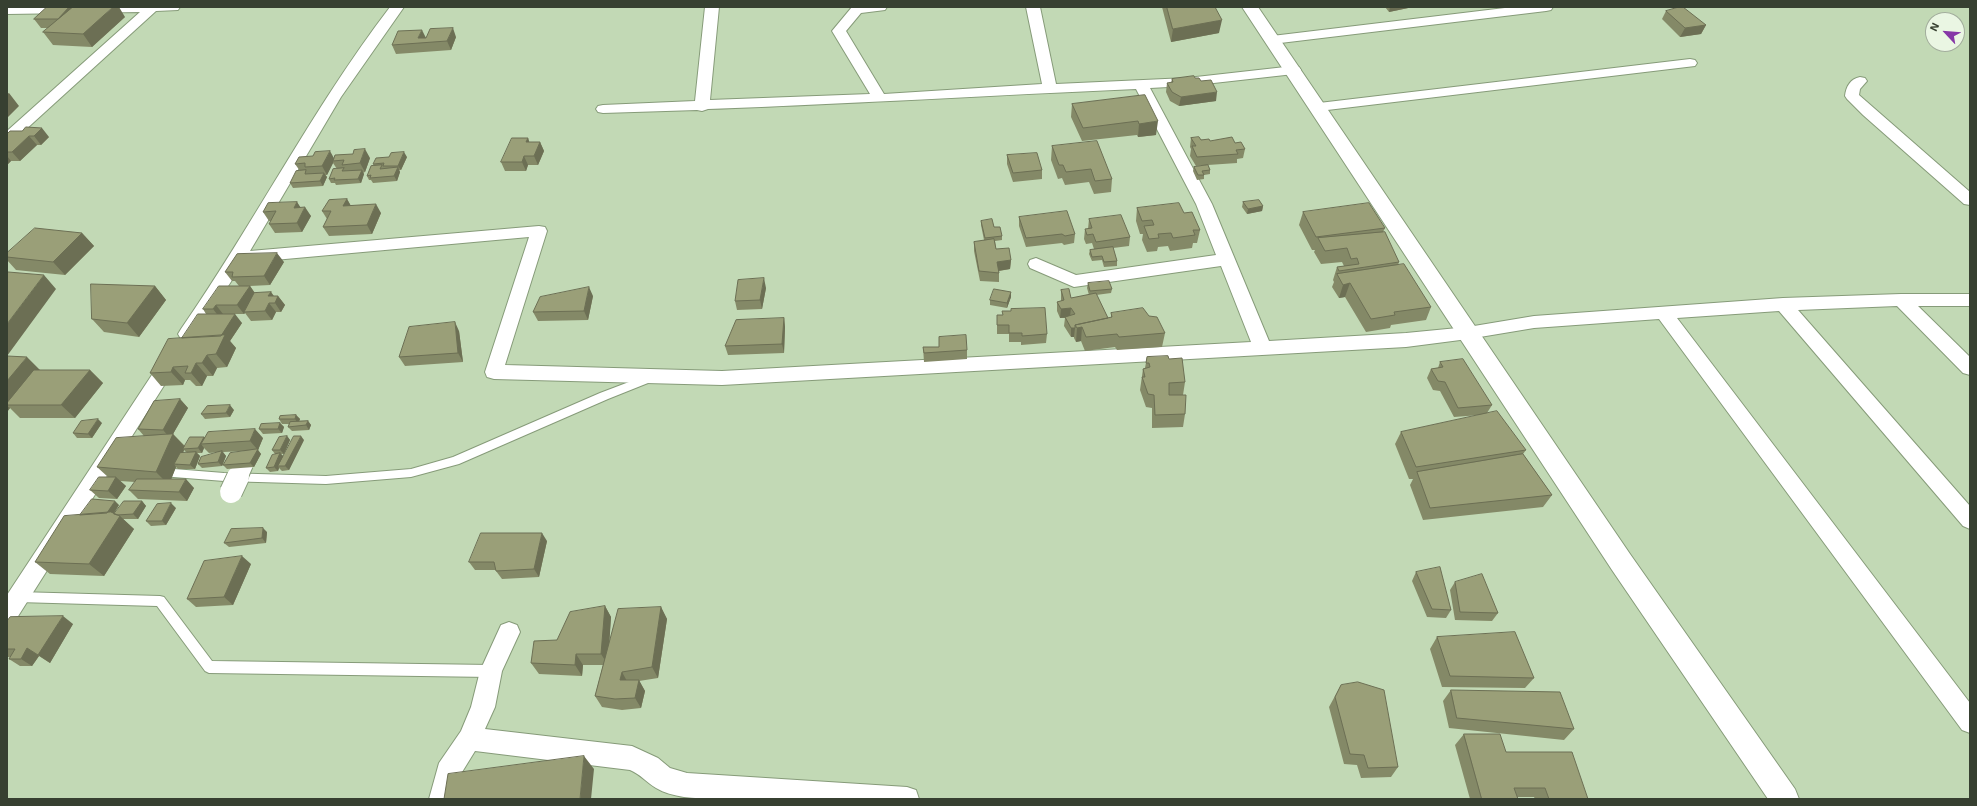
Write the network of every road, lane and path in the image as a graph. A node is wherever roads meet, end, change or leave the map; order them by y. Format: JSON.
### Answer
{"nodes":[{"id":1,"x":171,"y":7,"type":"edge"},
{"id":2,"x":397,"y":7,"type":"edge"},
{"id":3,"x":712,"y":7,"type":"edge"},
{"id":4,"x":880,"y":7,"type":"edge"},
{"id":5,"x":1033,"y":7,"type":"edge"},
{"id":6,"x":1250,"y":7,"type":"edge"},
{"id":7,"x":1546,"y":7,"type":"edge"},
{"id":8,"x":66,"y":8,"type":"edge"},
{"id":9,"x":152,"y":8,"type":"edge"},
{"id":10,"x":7,"y":10,"type":"edge"},
{"id":11,"x":1272,"y":40,"type":"junction"},
{"id":12,"x":1690,"y":63,"type":"dead end"},
{"id":13,"x":1294,"y":70,"type":"junction"},
{"id":14,"x":1860,"y":81,"type":"dead end"},
{"id":15,"x":1141,"y":84,"type":"junction"},
{"id":16,"x":1050,"y":89,"type":"junction"},
{"id":17,"x":880,"y":97,"type":"junction"},
{"id":18,"x":702,"y":107,"type":"junction"},
{"id":19,"x":1319,"y":107,"type":"junction"},
{"id":20,"x":603,"y":109,"type":"dead end"},
{"id":21,"x":7,"y":139,"type":"edge"},
{"id":22,"x":1970,"y":200,"type":"edge"},
{"id":23,"x":238,"y":257,"type":"junction"},
{"id":24,"x":1226,"y":259,"type":"junction"},
{"id":25,"x":1036,"y":264,"type":"dead end"},
{"id":26,"x":1901,"y":300,"type":"junction"},
{"id":27,"x":1970,"y":300,"type":"edge"},
{"id":28,"x":1783,"y":304,"type":"junction"},
{"id":29,"x":1664,"y":313,"type":"junction"},
{"id":30,"x":1468,"y":333,"type":"junction"},
{"id":31,"x":1263,"y":349,"type":"junction"},
{"id":32,"x":1970,"y":368,"type":"edge"},
{"id":33,"x":656,"y":376,"type":"junction"},
{"id":34,"x":244,"y":464,"type":"edge"},
{"id":35,"x":151,"y":470,"type":"edge"},
{"id":36,"x":231,"y":492,"type":"dead end"},
{"id":37,"x":1970,"y":520,"type":"edge"},
{"id":38,"x":18,"y":597,"type":"junction"},
{"id":39,"x":7,"y":614,"type":"edge"},
{"id":40,"x":509,"y":632,"type":"dead end"},
{"id":41,"x":491,"y":671,"type":"junction"},
{"id":42,"x":1970,"y":722,"type":"edge"},
{"id":43,"x":469,"y":739,"type":"junction"},
{"id":44,"x":441,"y":799,"type":"edge"},
{"id":45,"x":907,"y":799,"type":"edge"},
{"id":46,"x":1785,"y":799,"type":"edge"}],
"edges":[{"from":1,"to":9,"type":"street"},
{"from":2,"to":23,"type":"street"},
{"from":3,"to":18,"type":"street"},
{"from":4,"to":17,"type":"street"},
{"from":5,"to":16,"type":"street"},
{"from":6,"to":11,"type":"main road"},
{"from":7,"to":11,"type":"street"},
{"from":8,"to":9,"type":"street"},
{"from":8,"to":10,"type":"street"},
{"from":9,"to":21,"type":"street"},
{"from":11,"to":13,"type":"main road"},
{"from":12,"to":19,"type":"street"},
{"from":13,"to":15,"type":"street"},
{"from":13,"to":19,"type":"main road"},
{"from":14,"to":22,"type":"street"},
{"from":15,"to":16,"type":"street"},
{"from":15,"to":24,"type":"street"},
{"from":16,"to":17,"type":"street"},
{"from":17,"to":18,"type":"street"},
{"from":18,"to":20,"type":"street"},
{"from":19,"to":30,"type":"main road"},
{"from":23,"to":33,"type":"street"},
{"from":23,"to":38,"type":"street"},
{"from":24,"to":25,"type":"street"},
{"from":24,"to":31,"type":"street"},
{"from":26,"to":27,"type":"street"},
{"from":26,"to":28,"type":"street"},
{"from":26,"to":32,"type":"street"},
{"from":28,"to":29,"type":"street"},
{"from":28,"to":37,"type":"street"},
{"from":29,"to":30,"type":"street"},
{"from":29,"to":42,"type":"street"},
{"from":30,"to":31,"type":"street"},
{"from":30,"to":46,"type":"main road"},
{"from":31,"to":33,"type":"street"},
{"from":33,"to":35,"type":"lane"},
{"from":34,"to":36,"type":"street","bridge":true},
{"from":38,"to":39,"type":"street"},
{"from":38,"to":41,"type":"lane"},
{"from":40,"to":41,"type":"street"},
{"from":41,"to":43,"type":"street"},
{"from":43,"to":44,"type":"street"},
{"from":43,"to":45,"type":"street"}]}
